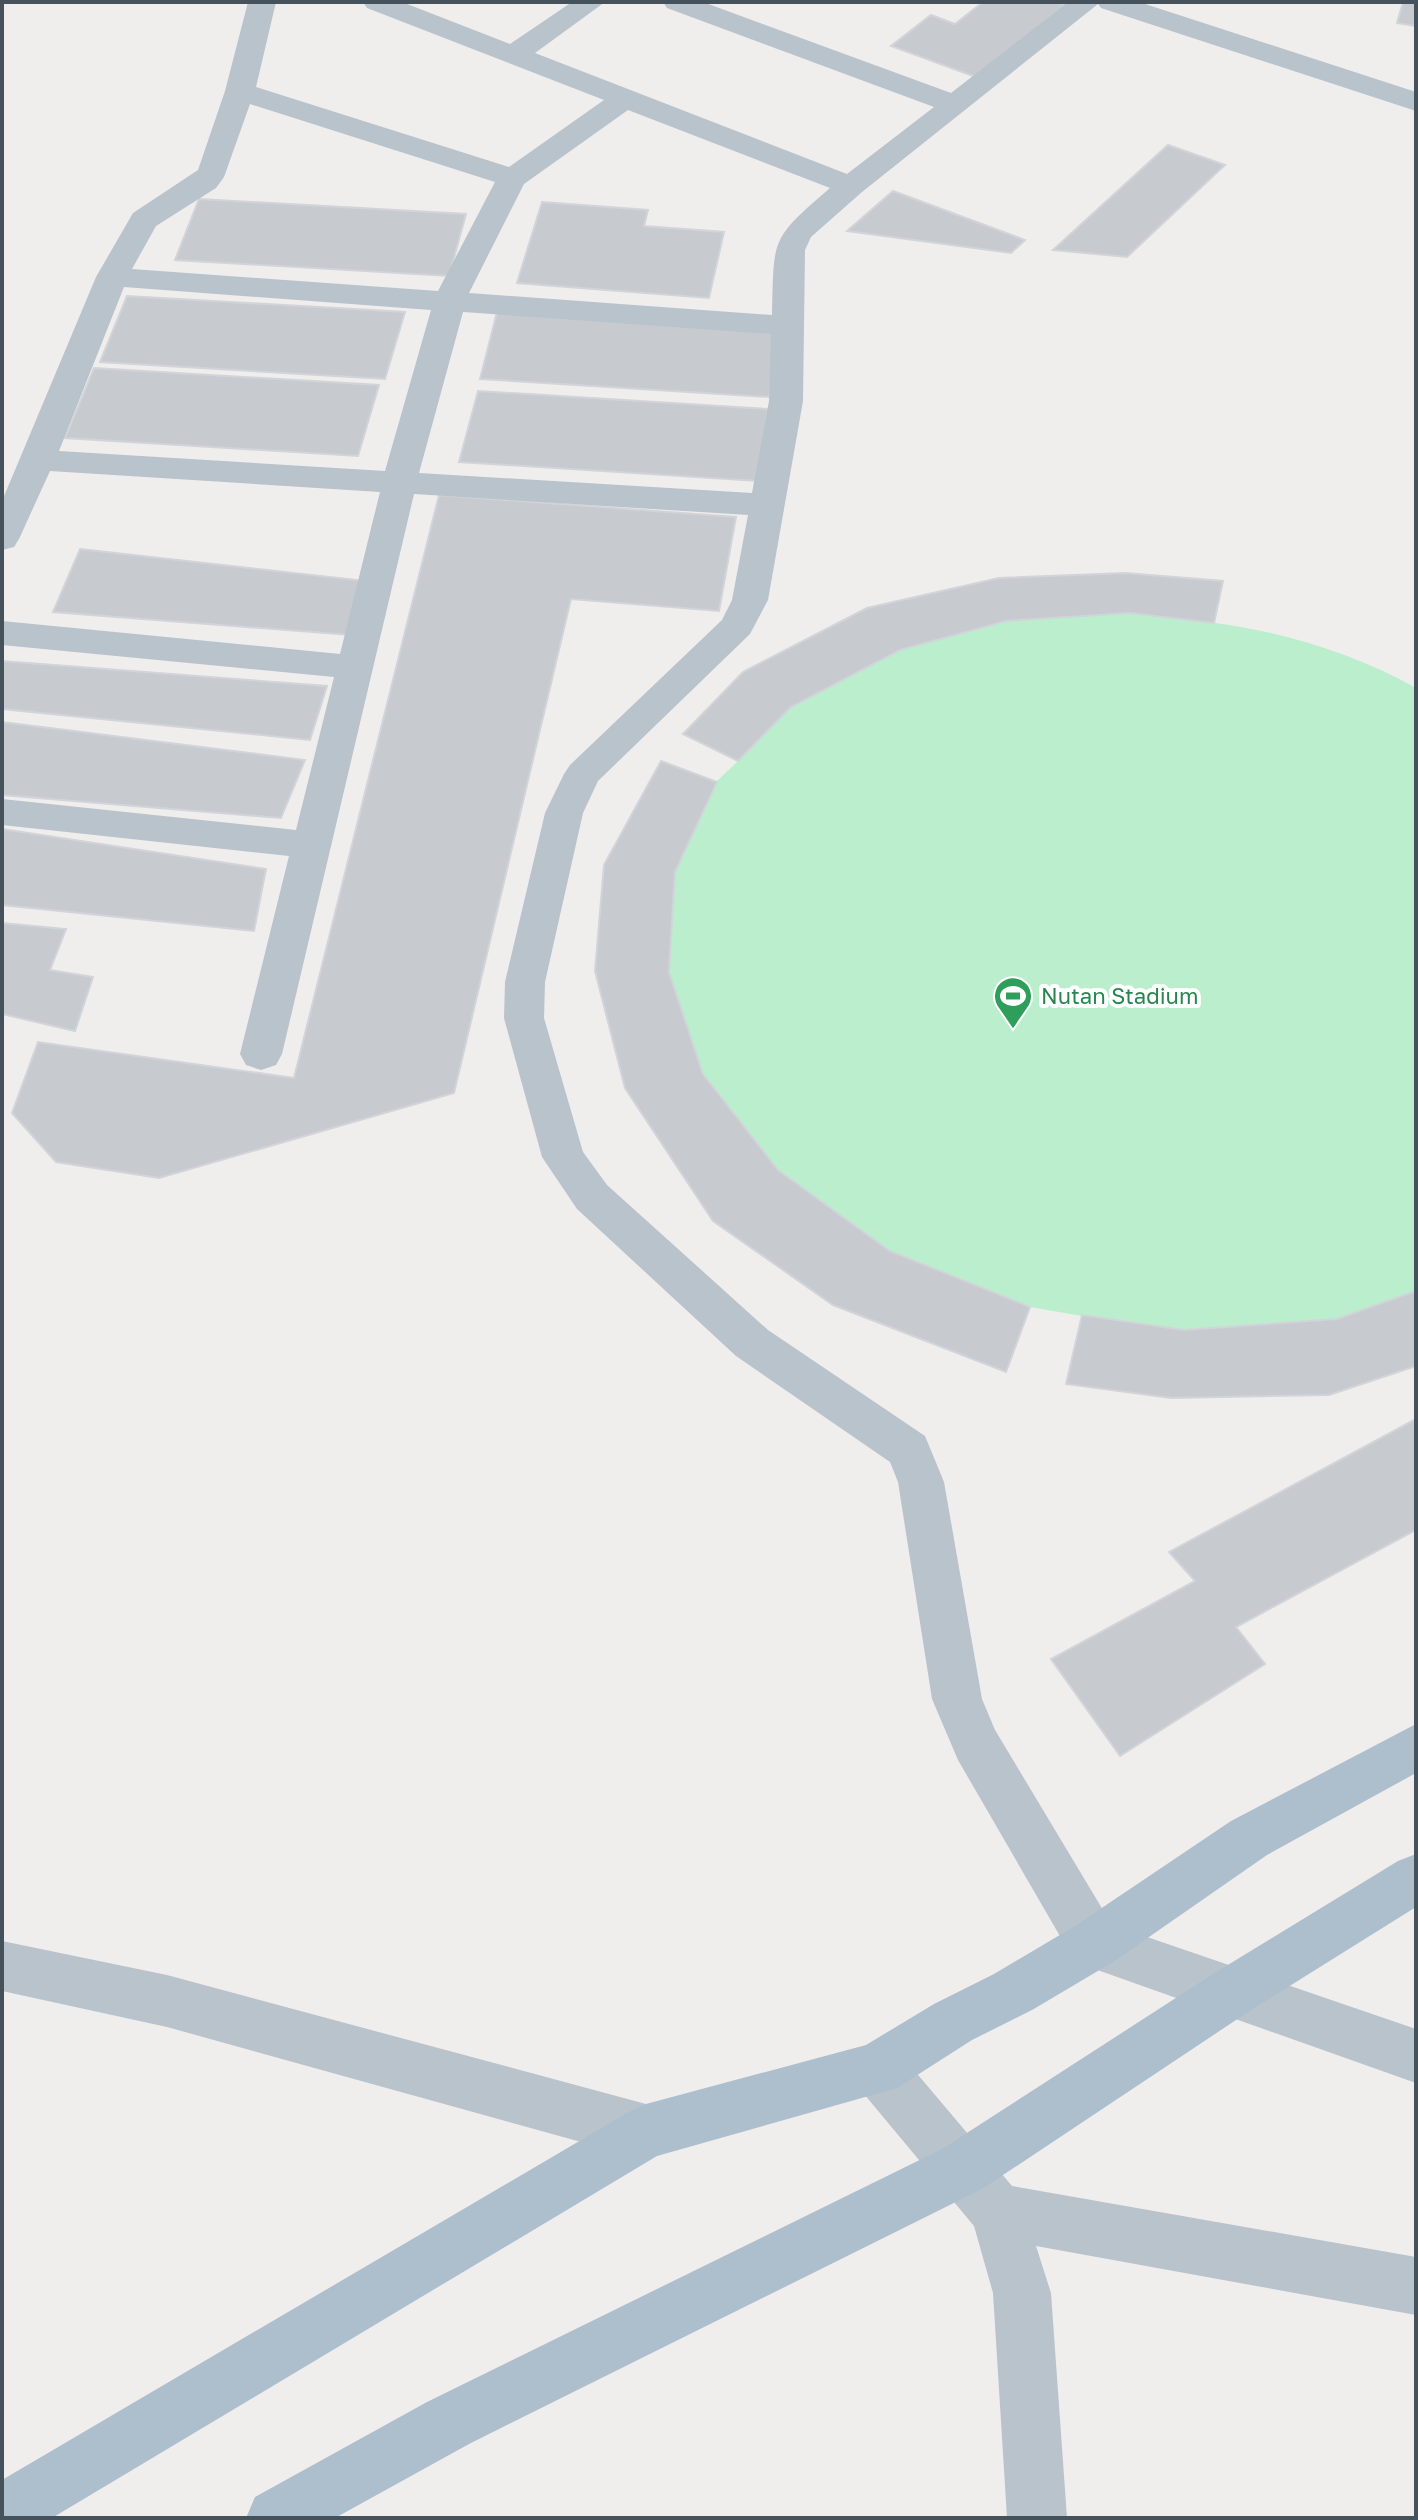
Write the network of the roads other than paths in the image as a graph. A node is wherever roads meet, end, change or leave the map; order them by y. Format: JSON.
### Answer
{"nodes":[{"id":1,"x":262,"y":2,"type":"edge"},
{"id":2,"x":377,"y":2,"type":"edge"},
{"id":3,"x":591,"y":2,"type":"edge"},
{"id":4,"x":677,"y":2,"type":"edge"},
{"id":5,"x":1086,"y":2,"type":"edge"},
{"id":6,"x":1111,"y":2,"type":"edge"},
{"id":7,"x":513,"y":55,"type":"junction"},
{"id":8,"x":1386,"y":64,"type":"dead end"},
{"id":9,"x":1416,"y":74,"type":"edge"},
{"id":10,"x":240,"y":91,"type":"junction"},
{"id":11,"x":626,"y":98,"type":"junction"},
{"id":12,"x":1416,"y":102,"type":"edge"},
{"id":13,"x":954,"y":104,"type":"junction"},
{"id":14,"x":513,"y":178,"type":"junction"},
{"id":15,"x":851,"y":186,"type":"junction"},
{"id":16,"x":112,"y":277,"type":"junction"},
{"id":17,"x":450,"y":300,"type":"junction"},
{"id":18,"x":788,"y":326,"type":"junction"},
{"id":19,"x":38,"y":460,"type":"junction"},
{"id":20,"x":399,"y":483,"type":"junction"},
{"id":21,"x":768,"y":505,"type":"junction"},
{"id":22,"x":2,"y":539,"type":"edge"},
{"id":23,"x":2,"y":633,"type":"edge"},
{"id":24,"x":354,"y":667,"type":"junction"},
{"id":25,"x":2,"y":812,"type":"edge"},
{"id":26,"x":311,"y":845,"type":"junction"},
{"id":27,"x":261,"y":1054,"type":"dead end"},
{"id":28,"x":1416,"y":1747,"type":"edge"},
{"id":29,"x":1416,"y":1878,"type":"edge"},
{"id":30,"x":1094,"y":1944,"type":"junction"},
{"id":31,"x":2,"y":1966,"type":"edge"},
{"id":32,"x":1232,"y":1992,"type":"junction"},
{"id":33,"x":1416,"y":2056,"type":"edge"},
{"id":34,"x":878,"y":2069,"type":"junction"},
{"id":35,"x":646,"y":2132,"type":"junction"},
{"id":36,"x":980,"y":2190,"type":"junction"},
{"id":37,"x":1416,"y":2286,"type":"edge"},
{"id":38,"x":2,"y":2514,"type":"edge"},
{"id":39,"x":1043,"y":2516,"type":"edge"},
{"id":40,"x":276,"y":2518,"type":"edge"}],
"edges":[{"from":1,"to":10,"type":"street"},
{"from":2,"to":7,"type":"street"},
{"from":3,"to":7,"type":"street"},
{"from":4,"to":13,"type":"street"},
{"from":5,"to":13,"type":"street"},
{"from":6,"to":12,"type":"street"},
{"from":7,"to":11,"type":"street"},
{"from":8,"to":9,"type":"street"},
{"from":10,"to":14,"type":"street"},
{"from":10,"to":16,"type":"street"},
{"from":11,"to":14,"type":"street"},
{"from":11,"to":15,"type":"street"},
{"from":13,"to":15,"type":"street"},
{"from":14,"to":17,"type":"street"},
{"from":15,"to":18,"type":"street"},
{"from":16,"to":17,"type":"street"},
{"from":16,"to":19,"type":"street"},
{"from":17,"to":18,"type":"street"},
{"from":17,"to":20,"type":"street"},
{"from":18,"to":21,"type":"street"},
{"from":19,"to":20,"type":"street"},
{"from":19,"to":22,"type":"street"},
{"from":20,"to":21,"type":"street"},
{"from":20,"to":24,"type":"street"},
{"from":21,"to":30,"type":"street"},
{"from":23,"to":24,"type":"street"},
{"from":24,"to":26,"type":"street"},
{"from":25,"to":26,"type":"street"},
{"from":26,"to":27,"type":"street"},
{"from":28,"to":30,"type":"main road"},
{"from":29,"to":32,"type":"main road"},
{"from":30,"to":32,"type":"street"},
{"from":30,"to":34,"type":"main road"},
{"from":31,"to":35,"type":"street"},
{"from":32,"to":33,"type":"street"},
{"from":32,"to":36,"type":"main road"},
{"from":34,"to":35,"type":"main road"},
{"from":34,"to":36,"type":"street"},
{"from":35,"to":38,"type":"main road"},
{"from":36,"to":37,"type":"street"},
{"from":36,"to":39,"type":"street"},
{"from":36,"to":40,"type":"main road"}]}
